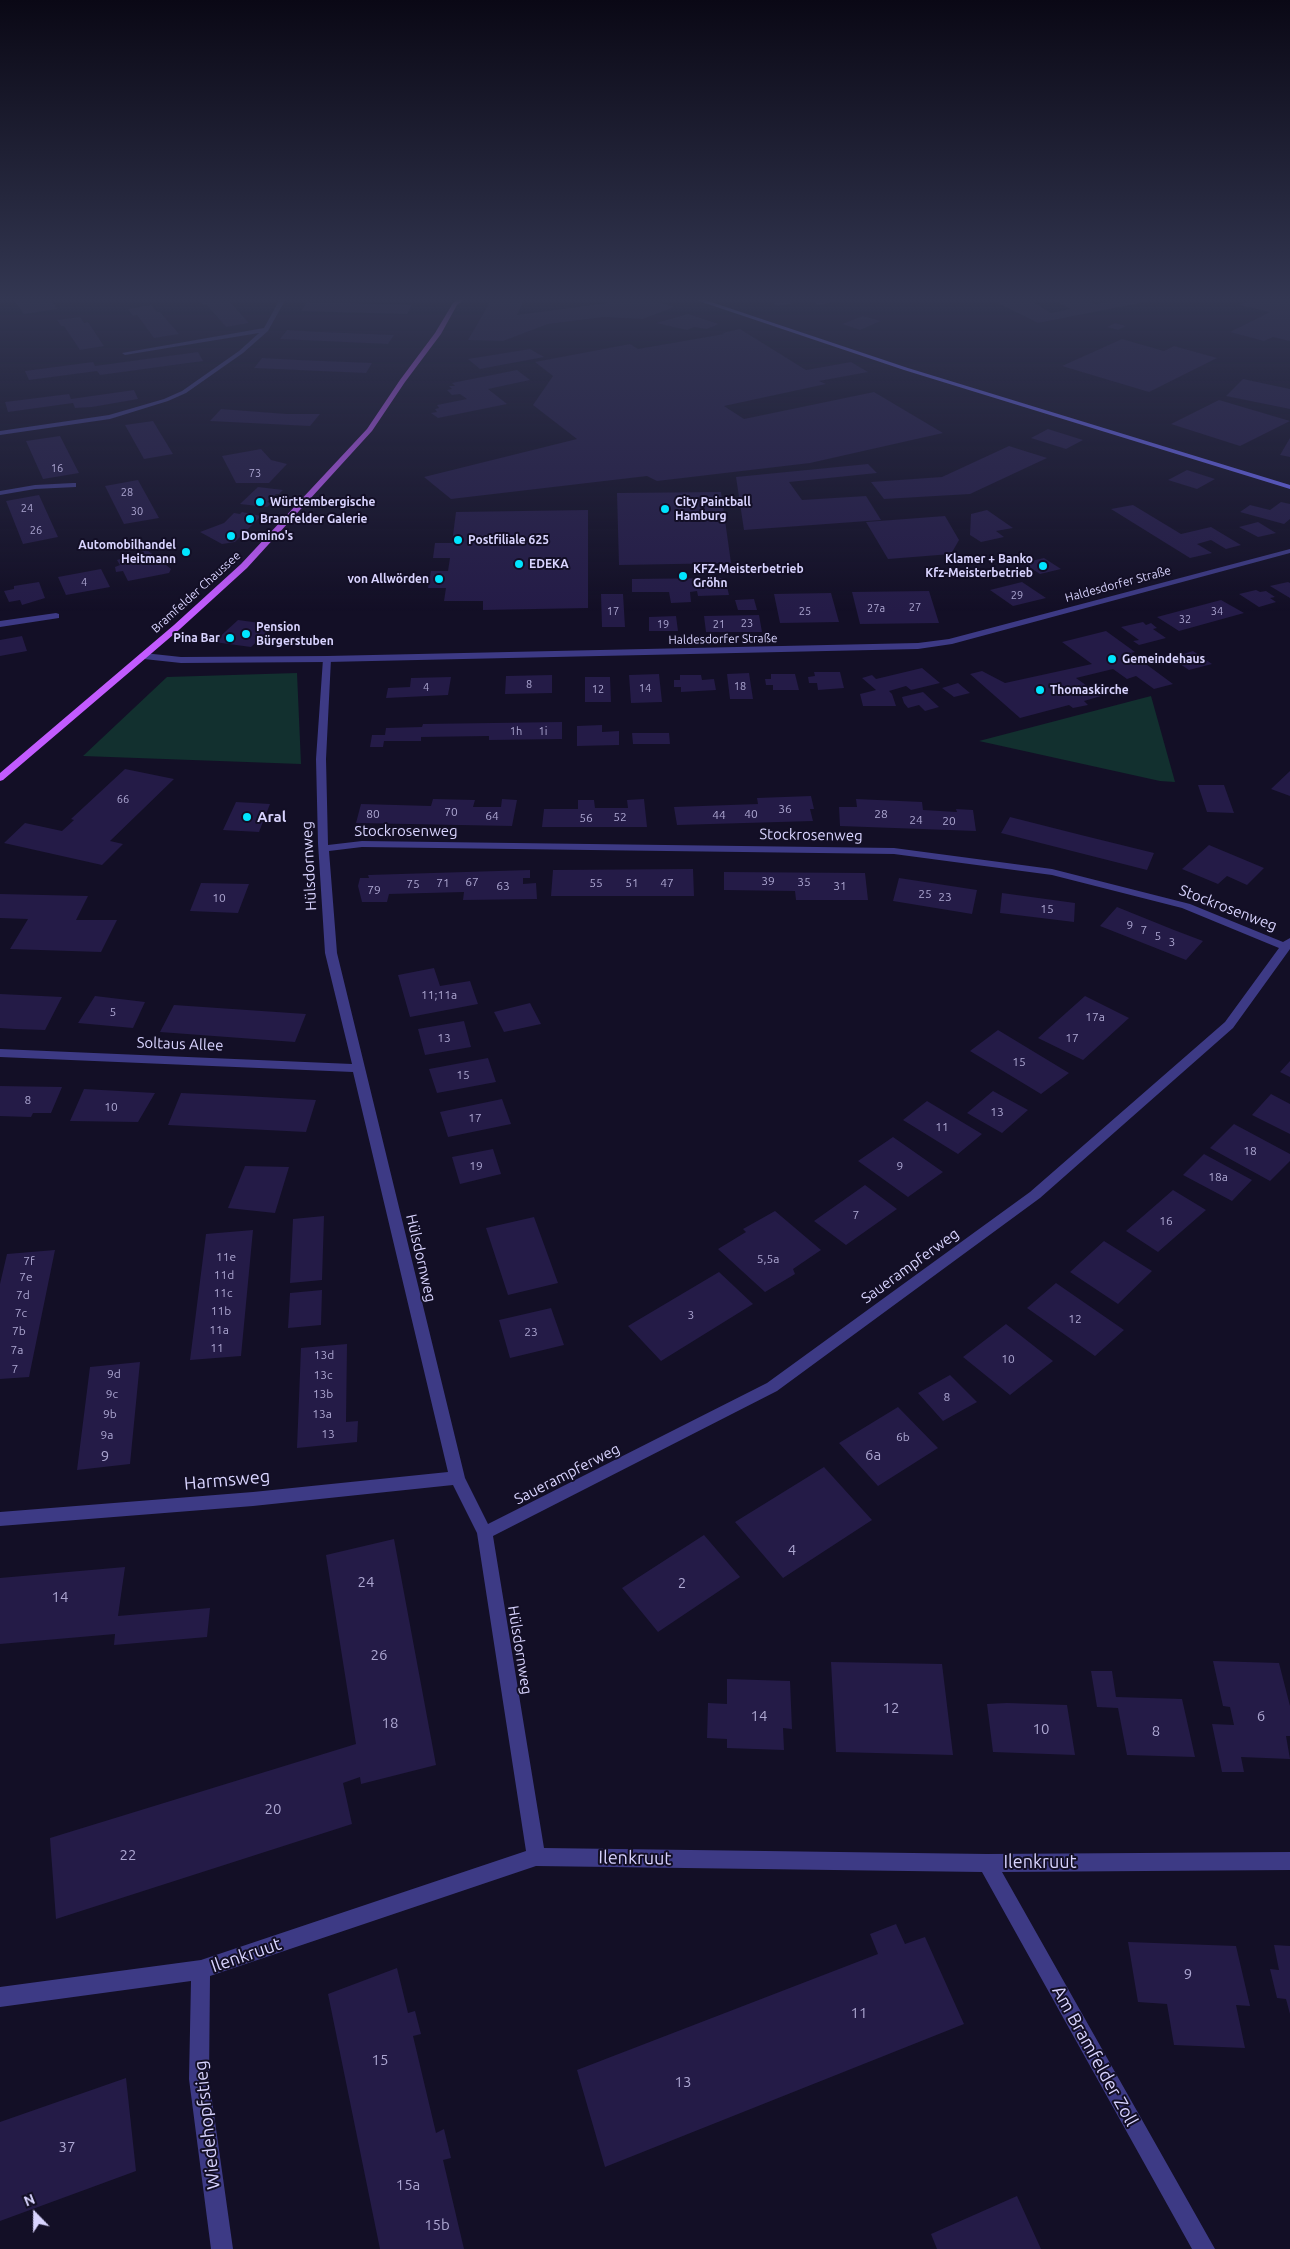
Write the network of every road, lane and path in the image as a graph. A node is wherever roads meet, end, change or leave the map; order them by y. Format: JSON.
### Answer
{"nodes":[{"id":1,"x":160,"y":402,"type":"edge"},
{"id":2,"x":388,"y":402,"type":"edge"},
{"id":3,"x":1012,"y":402,"type":"edge"},
{"id":4,"x":0,"y":433,"type":"edge"},
{"id":5,"x":73,"y":485,"type":"dead end"},
{"id":6,"x":1290,"y":487,"type":"edge"},
{"id":7,"x":0,"y":493,"type":"edge"},
{"id":8,"x":1290,"y":552,"type":"edge"},
{"id":9,"x":56,"y":616,"type":"dead end"},
{"id":10,"x":0,"y":624,"type":"edge"},
{"id":11,"x":144,"y":656,"type":"junction"},
{"id":12,"x":327,"y":659,"type":"junction"},
{"id":13,"x":0,"y":778,"type":"edge"},
{"id":14,"x":324,"y":849,"type":"junction"},
{"id":15,"x":1288,"y":944,"type":"edge"},
{"id":16,"x":0,"y":1052,"type":"edge"},
{"id":17,"x":359,"y":1068,"type":"junction"},
{"id":18,"x":457,"y":1478,"type":"junction"},
{"id":19,"x":0,"y":1519,"type":"edge"},
{"id":20,"x":485,"y":1533,"type":"junction"},
{"id":21,"x":536,"y":1857,"type":"junction"},
{"id":22,"x":1290,"y":1861,"type":"edge"},
{"id":23,"x":986,"y":1863,"type":"junction"},
{"id":24,"x":201,"y":1970,"type":"junction"},
{"id":25,"x":0,"y":1997,"type":"edge"},
{"id":26,"x":222,"y":2249,"type":"edge"},
{"id":27,"x":1204,"y":2249,"type":"edge"}],
"edges":[{"from":1,"to":4,"type":"street"},
{"from":2,"to":11,"type":"main road","name":"Bramfelder Chaussee"},
{"from":3,"to":6,"type":"main road"},
{"from":5,"to":7,"type":"street"},
{"from":8,"to":12,"type":"street","name":"Haldesdorfer Straße"},
{"from":9,"to":10,"type":"street"},
{"from":11,"to":12,"type":"street","name":"Haldesdorfer Straße"},
{"from":11,"to":13,"type":"main road","name":"Bramfelder Chaussee"},
{"from":12,"to":14,"type":"street","name":"Hülsdornweg"},
{"from":14,"to":15,"type":"street","name":"Stockrosenweg"},
{"from":14,"to":17,"type":"street","name":"Hülsdornweg"},
{"from":15,"to":20,"type":"street","name":"Sauerampferweg"},
{"from":16,"to":17,"type":"street","name":"Soltaus Allee"},
{"from":17,"to":18,"type":"street","name":"Hülsdornweg"},
{"from":18,"to":19,"type":"street","name":"Harmsweg"},
{"from":18,"to":20,"type":"street","name":"Hülsdornweg"},
{"from":20,"to":21,"type":"street","name":"Hülsdornweg"},
{"from":21,"to":23,"type":"street","name":"Ilenkruut"},
{"from":21,"to":24,"type":"street","name":"Ilenkruut"},
{"from":22,"to":23,"type":"street","name":"Ilenkruut"},
{"from":23,"to":27,"type":"street","name":"Am Bramfelder Zoll"},
{"from":24,"to":25,"type":"street","name":"Ilenkruut"},
{"from":24,"to":26,"type":"street","name":"Wiedehopfstieg"}]}
